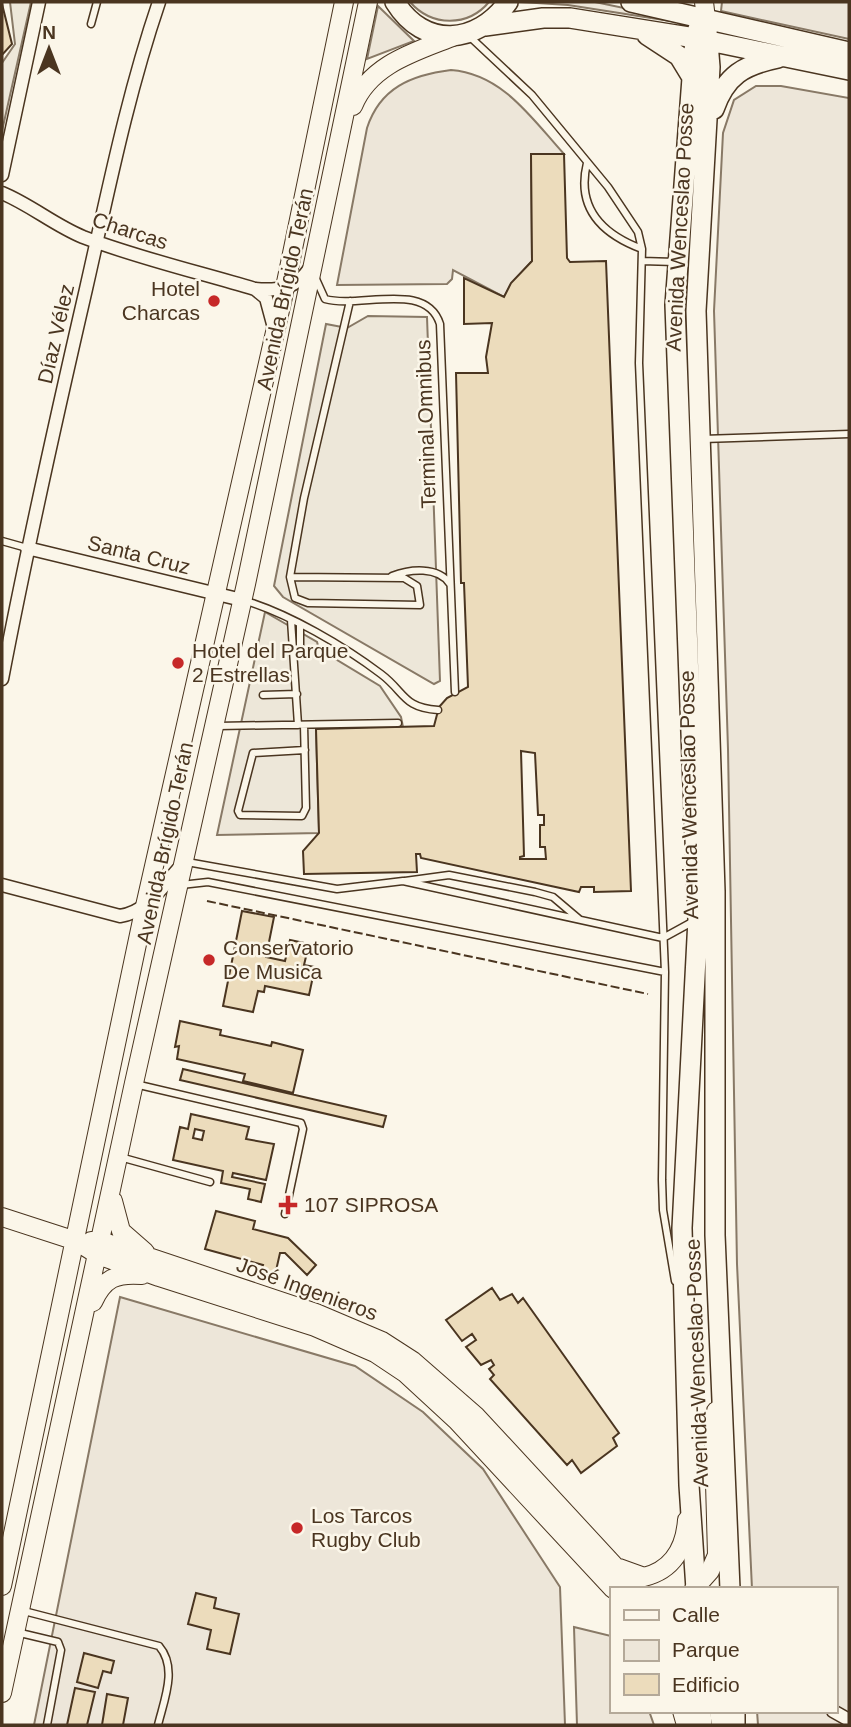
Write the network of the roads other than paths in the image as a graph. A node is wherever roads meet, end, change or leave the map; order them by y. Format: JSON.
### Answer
{"nodes":[{"id":1,"x":39,"y":2,"type":"edge"},
{"id":2,"x":97,"y":2,"type":"edge"},
{"id":3,"x":159,"y":2,"type":"edge"},
{"id":4,"x":344,"y":2,"type":"edge"},
{"id":5,"x":368,"y":2,"type":"edge"},
{"id":6,"x":395,"y":2,"type":"edge"},
{"id":7,"x":508,"y":2,"type":"edge"},
{"id":8,"x":631,"y":2,"type":"edge"},
{"id":9,"x":705,"y":10,"type":"edge"},
{"id":10,"x":91,"y":24,"type":"dead end"},
{"id":11,"x":631,"y":26,"type":"junction"},
{"id":12,"x":469,"y":32,"type":"junction"},
{"id":13,"x":702,"y":39,"type":"junction"},
{"id":14,"x":849,"y":52,"type":"edge"},
{"id":15,"x":787,"y":57,"type":"junction"},
{"id":16,"x":849,"y":70,"type":"edge"},
{"id":17,"x":693,"y":79,"type":"junction"},
{"id":18,"x":708,"y":126,"type":"junction"},
{"id":19,"x":339,"y":142,"type":"junction"},
{"id":20,"x":587,"y":163,"type":"junction"},
{"id":21,"x":2,"y":175,"type":"edge"},
{"id":22,"x":2,"y":193,"type":"edge"},
{"id":23,"x":96,"y":241,"type":"junction"},
{"id":24,"x":642,"y":249,"type":"junction"},
{"id":25,"x":642,"y":261,"type":"junction"},
{"id":26,"x":314,"y":262,"type":"junction"},
{"id":27,"x":677,"y":262,"type":"junction"},
{"id":28,"x":285,"y":288,"type":"junction"},
{"id":29,"x":255,"y":289,"type":"junction"},
{"id":30,"x":349,"y":301,"type":"junction"},
{"id":31,"x":275,"y":332,"type":"junction"},
{"id":32,"x":849,"y":435,"type":"edge"},
{"id":33,"x":701,"y":439,"type":"junction"},
{"id":34,"x":2,"y":541,"type":"edge"},
{"id":35,"x":27,"y":548,"type":"junction"},
{"id":36,"x":391,"y":576,"type":"junction"},
{"id":37,"x":290,"y":577,"type":"junction"},
{"id":38,"x":451,"y":586,"type":"junction"},
{"id":39,"x":215,"y":594,"type":"junction"},
{"id":40,"x":242,"y":600,"type":"junction"},
{"id":41,"x":291,"y":620,"type":"junction"},
{"id":42,"x":300,"y":625,"type":"junction"},
{"id":43,"x":296,"y":656,"type":"junction"},
{"id":44,"x":2,"y":678,"type":"edge"},
{"id":45,"x":455,"y":692,"type":"dead end"},
{"id":46,"x":297,"y":694,"type":"junction"},
{"id":47,"x":263,"y":695,"type":"dead end"},
{"id":48,"x":438,"y":710,"type":"dead end"},
{"id":49,"x":398,"y":723,"type":"dead end"},
{"id":50,"x":301,"y":725,"type":"junction"},
{"id":51,"x":214,"y":726,"type":"junction"},
{"id":52,"x":305,"y":750,"type":"junction"},
{"id":53,"x":185,"y":862,"type":"junction"},
{"id":54,"x":403,"y":881,"type":"junction"},
{"id":55,"x":2,"y":886,"type":"edge"},
{"id":56,"x":179,"y":886,"type":"junction"},
{"id":57,"x":145,"y":906,"type":"junction"},
{"id":58,"x":698,"y":919,"type":"junction"},
{"id":59,"x":581,"y":920,"type":"junction"},
{"id":60,"x":663,"y":938,"type":"junction"},
{"id":61,"x":665,"y":972,"type":"junction"},
{"id":62,"x":134,"y":1083,"type":"junction"},
{"id":63,"x":118,"y":1156,"type":"junction"},
{"id":64,"x":210,"y":1182,"type":"dead end"},
{"id":65,"x":113,"y":1184,"type":"junction"},
{"id":66,"x":285,"y":1214,"type":"dead end"},
{"id":67,"x":2,"y":1217,"type":"edge"},
{"id":68,"x":76,"y":1241,"type":"junction"},
{"id":69,"x":100,"y":1248,"type":"junction"},
{"id":70,"x":153,"y":1258,"type":"junction"},
{"id":71,"x":159,"y":1276,"type":"junction"},
{"id":72,"x":80,"y":1327,"type":"junction"},
{"id":73,"x":685,"y":1340,"type":"junction"},
{"id":74,"x":720,"y":1386,"type":"junction"},
{"id":75,"x":690,"y":1485,"type":"junction"},
{"id":76,"x":6,"y":1541,"type":"edge"},
{"id":77,"x":32,"y":1548,"type":"junction"},
{"id":78,"x":617,"y":1566,"type":"junction"},
{"id":79,"x":2,"y":1586,"type":"edge"},
{"id":80,"x":610,"y":1587,"type":"edge"},
{"id":81,"x":634,"y":1587,"type":"edge"},
{"id":82,"x":695,"y":1587,"type":"edge"},
{"id":83,"x":697,"y":1587,"type":"edge"},
{"id":84,"x":730,"y":1587,"type":"edge"},
{"id":85,"x":19,"y":1609,"type":"junction"},
{"id":86,"x":14,"y":1631,"type":"junction"},
{"id":87,"x":2,"y":1693,"type":"edge"},
{"id":88,"x":47,"y":1725,"type":"edge"},
{"id":89,"x":158,"y":1725,"type":"edge"}],
"edges":[{"from":1,"to":21,"type":"street"},
{"from":2,"to":10,"type":"lane"},
{"from":3,"to":23,"type":"street","name":"Díaz Vélez"},
{"from":4,"to":28,"type":"main road","name":"Avenida Brígido Terán"},
{"from":5,"to":19,"type":"main road","name":"Avenida Brígido Terán"},
{"from":6,"to":12,"type":"main road"},
{"from":7,"to":12,"type":"main road"},
{"from":8,"to":9,"type":"main road"},
{"from":9,"to":13,"type":"main road","name":"Avenida Wenceslao Posse"},
{"from":9,"to":14,"type":"main road"},
{"from":11,"to":12,"type":"main road"},
{"from":11,"to":13,"type":"main road"},
{"from":11,"to":17,"type":"main road"},
{"from":12,"to":19,"type":"main road"},
{"from":12,"to":20,"type":"lane"},
{"from":13,"to":15,"type":"main road"},
{"from":13,"to":17,"type":"main road"},
{"from":13,"to":18,"type":"main road","name":"Avenida Wenceslao Posse"},
{"from":15,"to":16,"type":"main road"},
{"from":15,"to":18,"type":"main road"},
{"from":17,"to":27,"type":"main road"},
{"from":18,"to":33,"type":"main road","name":"Avenida Wenceslao Posse"},
{"from":19,"to":26,"type":"main road","name":"Avenida Brígido Terán"},
{"from":20,"to":24,"type":"lane"},
{"from":20,"to":24,"type":"lane"},
{"from":22,"to":23,"type":"street","name":"Charcas"},
{"from":23,"to":29,"type":"street","name":"Charcas"},
{"from":23,"to":35,"type":"street","name":"Díaz Vélez"},
{"from":24,"to":25,"type":"lane"},
{"from":25,"to":27,"type":"lane"},
{"from":25,"to":60,"type":"lane"},
{"from":26,"to":28,"type":"street"},
{"from":26,"to":30,"type":"lane","name":"Terminal Omnibus"},
{"from":26,"to":40,"type":"main road","name":"Avenida Brígido Terán"},
{"from":27,"to":58,"type":"main road"},
{"from":28,"to":29,"type":"street","name":"Charcas"},
{"from":28,"to":31,"type":"main road","name":"Avenida Brígido Terán"},
{"from":29,"to":31,"type":"street"},
{"from":30,"to":37,"type":"lane"},
{"from":30,"to":38,"type":"lane","name":"Terminal Omnibus"},
{"from":31,"to":39,"type":"main road","name":"Avenida Brígido Terán"},
{"from":32,"to":33,"type":"lane"},
{"from":33,"to":74,"type":"main road","name":"Avenida Wenceslao Posse"},
{"from":34,"to":35,"type":"lane"},
{"from":35,"to":39,"type":"street","name":"Santa Cruz"},
{"from":35,"to":44,"type":"street","name":"Díaz Vélez"},
{"from":36,"to":37,"type":"lane"},
{"from":36,"to":37,"type":"lane"},
{"from":36,"to":38,"type":"lane"},
{"from":38,"to":45,"type":"lane","name":"Terminal Omnibus"},
{"from":39,"to":40,"type":"street","name":"Santa Cruz"},
{"from":39,"to":57,"type":"main road","name":"Avenida Brígido Terán"},
{"from":40,"to":41,"type":"lane"},
{"from":40,"to":51,"type":"main road","name":"Avenida Brígido Terán"},
{"from":41,"to":42,"type":"lane"},
{"from":41,"to":43,"type":"lane"},
{"from":42,"to":43,"type":"lane"},
{"from":42,"to":48,"type":"lane"},
{"from":43,"to":46,"type":"lane"},
{"from":46,"to":47,"type":"lane"},
{"from":46,"to":50,"type":"lane"},
{"from":49,"to":50,"type":"lane"},
{"from":50,"to":51,"type":"lane"},
{"from":50,"to":52,"type":"lane"},
{"from":51,"to":53,"type":"main road","name":"Avenida Brígido Terán"},
{"from":52,"to":52,"type":"lane"},
{"from":53,"to":54,"type":"lane"},
{"from":53,"to":56,"type":"main road","name":"Avenida Brígido Terán"},
{"from":53,"to":57,"type":"street"},
{"from":54,"to":59,"type":"lane"},
{"from":54,"to":59,"type":"lane"},
{"from":55,"to":57,"type":"street"},
{"from":56,"to":61,"type":"lane"},
{"from":56,"to":62,"type":"main road","name":"Avenida Brígido Terán"},
{"from":57,"to":68,"type":"main road","name":"Avenida Brígido Terán"},
{"from":58,"to":60,"type":"lane"},
{"from":58,"to":73,"type":"main road"},
{"from":59,"to":60,"type":"lane"},
{"from":60,"to":61,"type":"lane"},
{"from":61,"to":73,"type":"lane"},
{"from":62,"to":63,"type":"main road","name":"Avenida Brígido Terán"},
{"from":62,"to":66,"type":"lane"},
{"from":63,"to":64,"type":"lane"},
{"from":63,"to":65,"type":"main road","name":"Avenida Brígido Terán"},
{"from":65,"to":69,"type":"main road","name":"Avenida Brígido Terán"},
{"from":65,"to":70,"type":"main road"},
{"from":67,"to":68,"type":"main road","name":"José Ingenieros"},
{"from":68,"to":69,"type":"main road","name":"José Ingenieros"},
{"from":68,"to":76,"type":"main road","name":"Avenida Brígido Terán"},
{"from":69,"to":70,"type":"main road","name":"José Ingenieros"},
{"from":69,"to":71,"type":"main road","name":"José Ingenieros"},
{"from":69,"to":72,"type":"main road","name":"Avenida Brígido Terán"},
{"from":70,"to":78,"type":"main road","name":"José Ingenieros"},
{"from":71,"to":72,"type":"main road"},
{"from":71,"to":80,"type":"main road","name":"José Ingenieros"},
{"from":72,"to":77,"type":"main road","name":"Avenida Brígido Terán"},
{"from":73,"to":75,"type":"main road"},
{"from":74,"to":83,"type":"main road"},
{"from":74,"to":84,"type":"main road","name":"Avenida Wenceslao Posse"},
{"from":75,"to":78,"type":"main road"},
{"from":75,"to":82,"type":"main road"},
{"from":76,"to":77,"type":"street"},
{"from":76,"to":79,"type":"main road","name":"Avenida Brígido Terán"},
{"from":77,"to":85,"type":"main road","name":"Avenida Brígido Terán"},
{"from":78,"to":81,"type":"main road","name":"José Ingenieros"},
{"from":85,"to":86,"type":"main road","name":"Avenida Brígido Terán"},
{"from":85,"to":89,"type":"lane"},
{"from":86,"to":87,"type":"main road","name":"Avenida Brígido Terán"},
{"from":86,"to":88,"type":"lane"}]}
